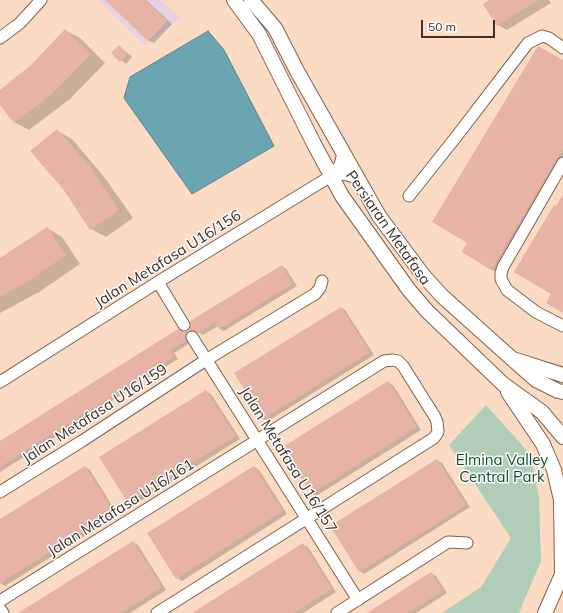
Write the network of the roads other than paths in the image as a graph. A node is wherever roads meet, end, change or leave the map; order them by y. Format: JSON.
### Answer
{"nodes":[{"id":1,"x":41,"y":0,"type":"edge"},
{"id":2,"x":234,"y":0,"type":"edge"},
{"id":3,"x":251,"y":0,"type":"edge"},
{"id":4,"x":0,"y":38,"type":"edge"},
{"id":5,"x":563,"y":48,"type":"edge"},
{"id":6,"x":343,"y":153,"type":"junction"},
{"id":7,"x":563,"y":163,"type":"edge"},
{"id":8,"x":331,"y":176,"type":"junction"},
{"id":9,"x":357,"y":178,"type":"junction"},
{"id":10,"x":409,"y":196,"type":"dead end"},
{"id":11,"x":322,"y":281,"type":"dead end"},
{"id":12,"x":158,"y":282,"type":"junction"},
{"id":13,"x":184,"y":325,"type":"dead end"},
{"id":14,"x":563,"y":326,"type":"edge"},
{"id":15,"x":192,"y":337,"type":"dead end"},
{"id":16,"x":512,"y":359,"type":"junction"},
{"id":17,"x":206,"y":360,"type":"junction"},
{"id":18,"x":563,"y":375,"type":"edge"},
{"id":19,"x":0,"y":382,"type":"edge"},
{"id":20,"x":503,"y":384,"type":"junction"},
{"id":21,"x":563,"y":392,"type":"edge"},
{"id":22,"x":563,"y":438,"type":"edge"},
{"id":23,"x":257,"y":440,"type":"junction"},
{"id":24,"x":0,"y":492,"type":"edge"},
{"id":25,"x":307,"y":518,"type":"junction"},
{"id":26,"x":467,"y":543,"type":"dead end"},
{"id":27,"x":562,"y":573,"type":"edge"},
{"id":28,"x":358,"y":600,"type":"junction"},
{"id":29,"x":0,"y":601,"type":"edge"},
{"id":30,"x":0,"y":608,"type":"edge"},
{"id":31,"x":3,"y":613,"type":"edge"},
{"id":32,"x":158,"y":613,"type":"edge"},
{"id":33,"x":337,"y":613,"type":"edge"},
{"id":34,"x":545,"y":613,"type":"edge"}],
"edges":[{"from":1,"to":4,"type":"street"},
{"from":2,"to":8,"type":"main road","name":"Persiaran Metafasa"},
{"from":3,"to":6,"type":"main road","name":"Persiaran Metafasa"},
{"from":5,"to":10,"type":"street"},
{"from":6,"to":8,"type":"street"},
{"from":6,"to":9,"type":"main road","name":"Persiaran Metafasa"},
{"from":7,"to":14,"type":"street"},
{"from":8,"to":9,"type":"street"},
{"from":8,"to":12,"type":"street","name":"Jalan Metafasa U16/156"},
{"from":8,"to":20,"type":"main road","name":"Persiaran Metafasa"},
{"from":9,"to":16,"type":"main road","name":"Persiaran Metafasa"},
{"from":11,"to":17,"type":"street","name":"Jalan Metafasa U16/159"},
{"from":12,"to":13,"type":"street"},
{"from":12,"to":19,"type":"street","name":"Jalan Metafasa U16/156"},
{"from":15,"to":17,"type":"street","name":"Jalan Metafasa U16/157"},
{"from":16,"to":18,"type":"main road"},
{"from":16,"to":21,"type":"main road","name":"Persiaran Metafasa"},
{"from":17,"to":23,"type":"street","name":"Jalan Metafasa U16/157"},
{"from":17,"to":24,"type":"street","name":"Jalan Metafasa U16/159"},
{"from":20,"to":22,"type":"main road","name":"Persiaran Metafasa"},
{"from":20,"to":27,"type":"main road"},
{"from":23,"to":25,"type":"street","name":"Jalan Metafasa U16/157"},
{"from":23,"to":25,"type":"street","name":"Jalan Metafasa U16/161"},
{"from":23,"to":29,"type":"street","name":"Jalan Metafasa U16/161"},
{"from":25,"to":28,"type":"street","name":"Jalan Metafasa U16/157"},
{"from":25,"to":32,"type":"street"},
{"from":26,"to":28,"type":"street"},
{"from":27,"to":34,"type":"main road"},
{"from":28,"to":33,"type":"street"},
{"from":30,"to":31,"type":"street"}]}
